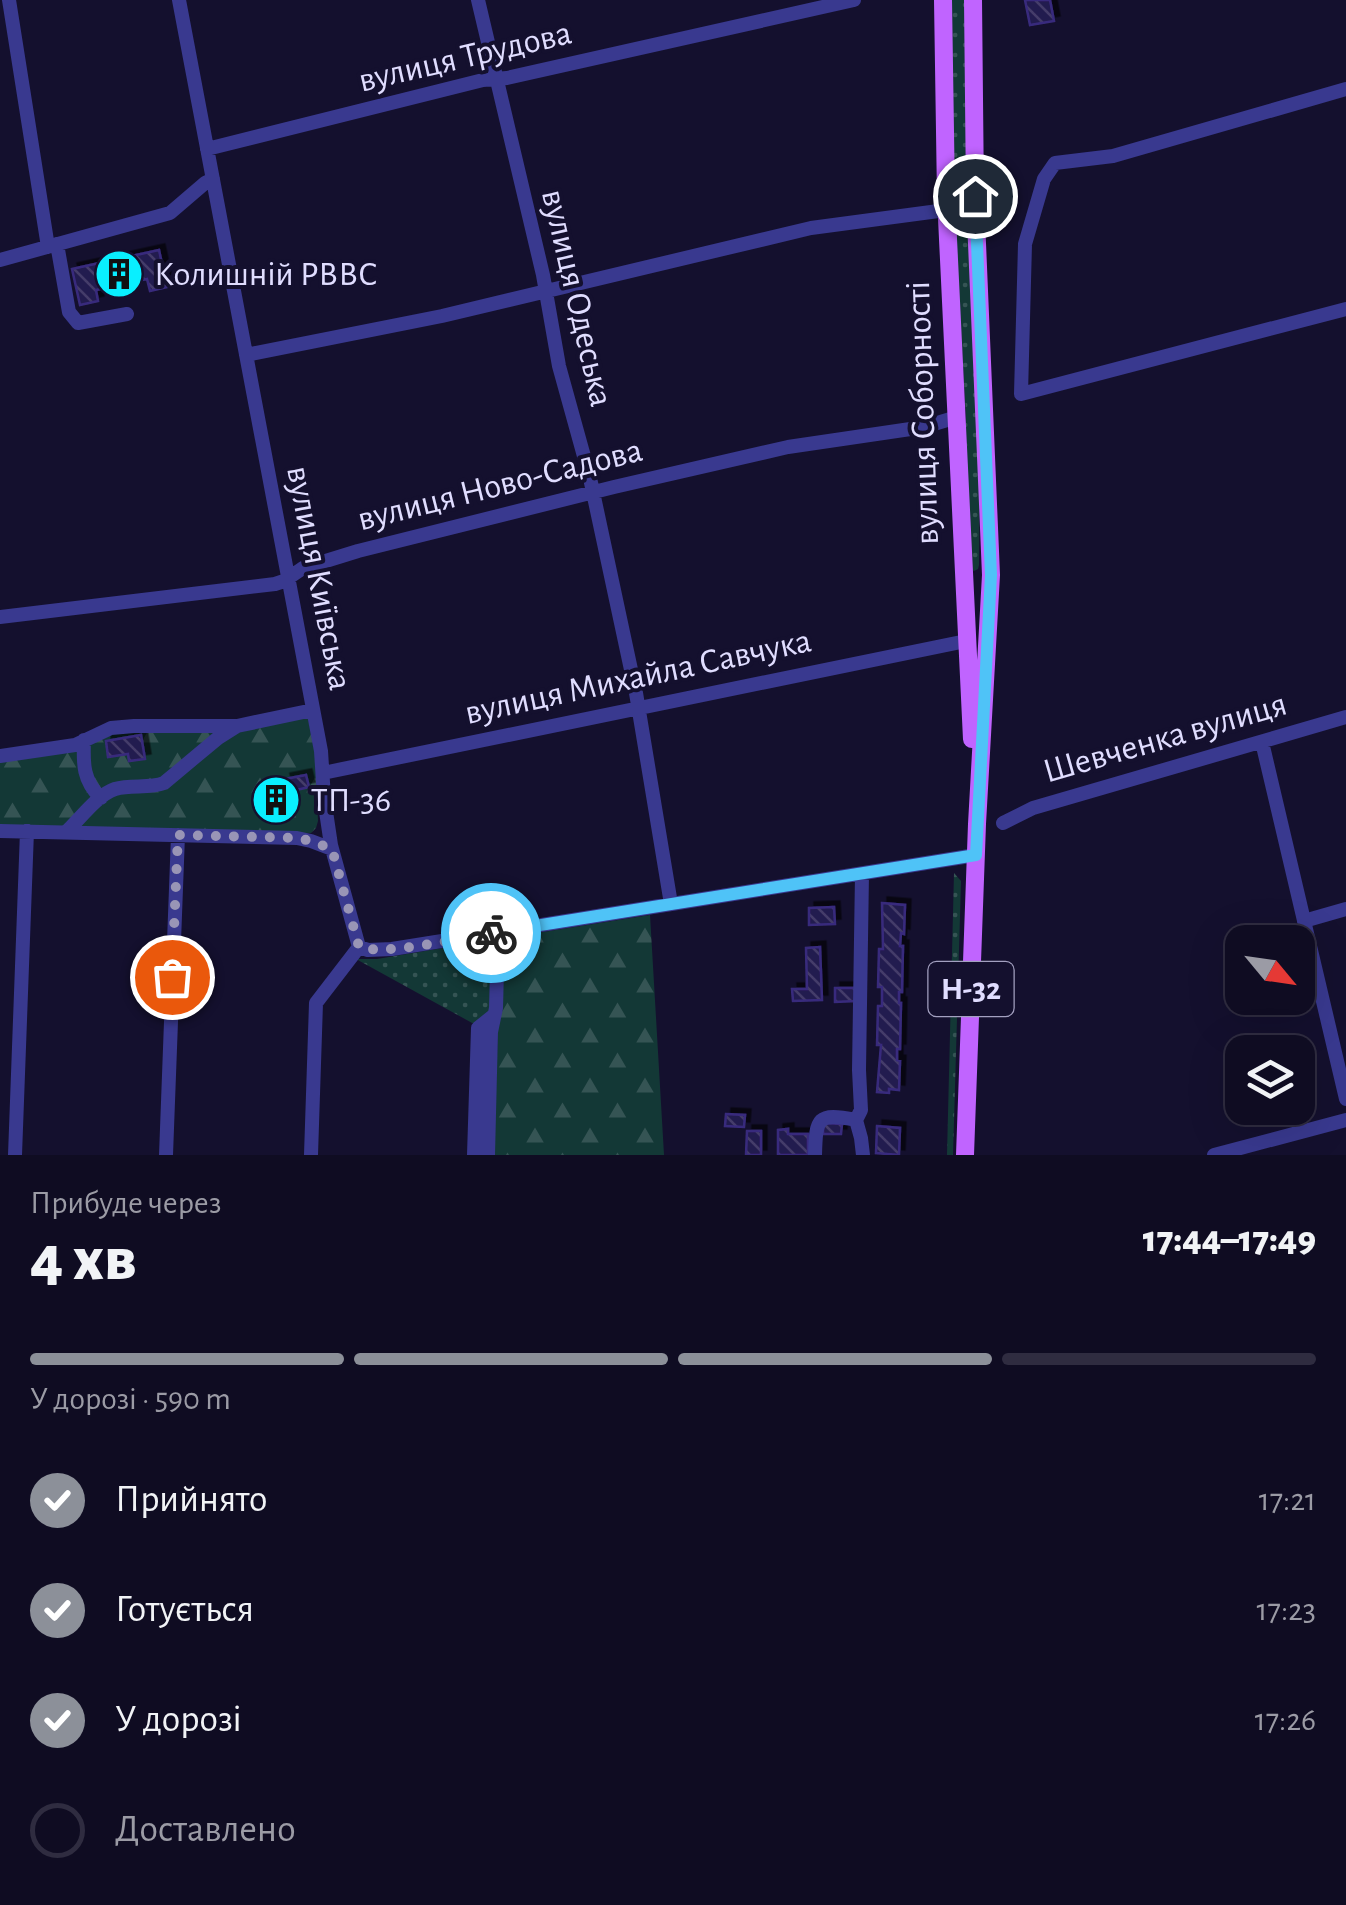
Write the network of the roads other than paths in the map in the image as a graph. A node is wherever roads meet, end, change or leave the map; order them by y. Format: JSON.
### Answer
{"nodes":[{"id":1,"x":9,"y":0,"type":"edge"},
{"id":2,"x":179,"y":0,"type":"edge"},
{"id":3,"x":478,"y":0,"type":"edge"},
{"id":4,"x":854,"y":0,"type":"edge"},
{"id":5,"x":943,"y":0,"type":"edge"},
{"id":6,"x":973,"y":0,"type":"edge"},
{"id":7,"x":496,"y":79,"type":"junction"},
{"id":8,"x":1346,"y":90,"type":"edge"},
{"id":9,"x":208,"y":150,"type":"junction"},
{"id":10,"x":213,"y":180,"type":"junction"},
{"id":11,"x":946,"y":210,"type":"junction"},
{"id":12,"x":53,"y":246,"type":"junction"},
{"id":13,"x":0,"y":260,"type":"edge"},
{"id":14,"x":546,"y":290,"type":"junction"},
{"id":15,"x":1346,"y":309,"type":"edge"},
{"id":16,"x":127,"y":314,"type":"dead end"},
{"id":17,"x":246,"y":354,"type":"junction"},
{"id":18,"x":957,"y":417,"type":"junction"},
{"id":19,"x":592,"y":492,"type":"junction"},
{"id":20,"x":288,"y":577,"type":"junction"},
{"id":21,"x":0,"y":617,"type":"edge"},
{"id":22,"x":966,"y":641,"type":"junction"},
{"id":23,"x":638,"y":708,"type":"junction"},
{"id":24,"x":313,"y":710,"type":"junction"},
{"id":25,"x":1346,"y":717,"type":"edge"},
{"id":26,"x":237,"y":726,"type":"junction"},
{"id":27,"x":84,"y":740,"type":"junction"},
{"id":28,"x":1262,"y":742,"type":"junction"},
{"id":29,"x":0,"y":756,"type":"edge"},
{"id":30,"x":322,"y":772,"type":"junction"},
{"id":31,"x":101,"y":798,"type":"junction"},
{"id":32,"x":1003,"y":823,"type":"dead end"},
{"id":33,"x":976,"y":824,"type":"junction"},
{"id":34,"x":0,"y":830,"type":"edge"},
{"id":35,"x":28,"y":831,"type":"junction"},
{"id":36,"x":66,"y":832,"type":"junction"},
{"id":37,"x":178,"y":835,"type":"junction"},
{"id":38,"x":332,"y":849,"type":"junction"},
{"id":39,"x":976,"y":855,"type":"junction"},
{"id":40,"x":862,"y":874,"type":"junction"},
{"id":41,"x":671,"y":904,"type":"junction"},
{"id":42,"x":1346,"y":909,"type":"edge"},
{"id":43,"x":1304,"y":921,"type":"junction"},
{"id":44,"x":498,"y":932,"type":"junction"},
{"id":45,"x":359,"y":947,"type":"junction"},
{"id":46,"x":493,"y":1016,"type":"junction"},
{"id":47,"x":1346,"y":1099,"type":"edge"},
{"id":48,"x":856,"y":1120,"type":"junction"},
{"id":49,"x":1346,"y":1120,"type":"edge"},
{"id":50,"x":15,"y":1155,"type":"edge"},
{"id":51,"x":166,"y":1155,"type":"edge"},
{"id":52,"x":311,"y":1155,"type":"edge"},
{"id":53,"x":474,"y":1155,"type":"edge"},
{"id":54,"x":488,"y":1155,"type":"edge"},
{"id":55,"x":815,"y":1155,"type":"edge"},
{"id":56,"x":863,"y":1155,"type":"edge"},
{"id":57,"x":966,"y":1155,"type":"edge"},
{"id":58,"x":1214,"y":1155,"type":"edge"}],
"edges":[{"from":1,"to":12,"type":"street"},
{"from":2,"to":9,"type":"street","name":"вулиця Київська"},
{"from":3,"to":7,"type":"street","name":"вулиця Одеська"},
{"from":4,"to":7,"type":"street","name":"вулиця Трудова"},
{"from":5,"to":11,"type":"main road","name":"вулиця Соборності","number":"Н-32"},
{"from":6,"to":33,"type":"main road","name":"вулиця Соборності","number":"Н-32"},
{"from":7,"to":9,"type":"street","name":"вулиця Трудова"},
{"from":7,"to":14,"type":"street","name":"вулиця Одеська"},
{"from":8,"to":15,"type":"street"},
{"from":9,"to":10,"type":"street","name":"вулиця Київська"},
{"from":10,"to":12,"type":"street"},
{"from":10,"to":17,"type":"street","name":"вулиця Київська"},
{"from":11,"to":14,"type":"street"},
{"from":11,"to":18,"type":"main road","name":"вулиця Соборності","number":"Н-32"},
{"from":12,"to":13,"type":"street"},
{"from":12,"to":16,"type":"street"},
{"from":14,"to":17,"type":"street"},
{"from":14,"to":19,"type":"street","name":"вулиця Одеська"},
{"from":17,"to":20,"type":"street","name":"вулиця Київська"},
{"from":18,"to":19,"type":"street","name":"вулиця Ново-Садова"},
{"from":18,"to":22,"type":"main road","name":"вулиця Соборності","number":"Н-32"},
{"from":19,"to":20,"type":"street","name":"вулиця Ново-Садова"},
{"from":19,"to":23,"type":"street","name":"вулиця Одеська"},
{"from":20,"to":21,"type":"street","name":"вулиця Ново-Садова"},
{"from":20,"to":24,"type":"street","name":"вулиця Київська"},
{"from":22,"to":23,"type":"street","name":"вулиця Михайла Савчука"},
{"from":22,"to":33,"type":"main road","name":"вулиця Соборності","number":"Н-32"},
{"from":23,"to":30,"type":"street","name":"вулиця Михайла Савчука"},
{"from":23,"to":41,"type":"street","name":"вулиця Одеська"},
{"from":24,"to":26,"type":"street"},
{"from":24,"to":30,"type":"street","name":"вулиця Київська"},
{"from":25,"to":28,"type":"street","name":"Шевченка вулиця"},
{"from":26,"to":27,"type":"street"},
{"from":26,"to":31,"type":"street"},
{"from":27,"to":29,"type":"street"},
{"from":27,"to":31,"type":"street"},
{"from":28,"to":32,"type":"street","name":"Шевченка вулиця"},
{"from":28,"to":43,"type":"street"},
{"from":30,"to":38,"type":"street","name":"вулиця Київська"},
{"from":31,"to":36,"type":"street"},
{"from":33,"to":39,"type":"main road","name":"вулиця Соборності","number":"Н-32"},
{"from":34,"to":35,"type":"street"},
{"from":35,"to":36,"type":"street"},
{"from":35,"to":50,"type":"street"},
{"from":36,"to":37,"type":"street"},
{"from":37,"to":38,"type":"street"},
{"from":37,"to":51,"type":"street"},
{"from":38,"to":45,"type":"street","name":"вулиця Київська"},
{"from":39,"to":40,"type":"street"},
{"from":39,"to":57,"type":"main road","name":"вулиця Соборності","number":"Н-32"},
{"from":40,"to":41,"type":"street"},
{"from":40,"to":48,"type":"street"},
{"from":41,"to":44,"type":"street"},
{"from":42,"to":43,"type":"street"},
{"from":43,"to":47,"type":"street"},
{"from":44,"to":45,"type":"street"},
{"from":44,"to":46,"type":"street"},
{"from":45,"to":52,"type":"street"},
{"from":46,"to":53,"type":"street"},
{"from":46,"to":54,"type":"street"},
{"from":48,"to":55,"type":"street"},
{"from":48,"to":56,"type":"street"},
{"from":49,"to":58,"type":"street"}]}
